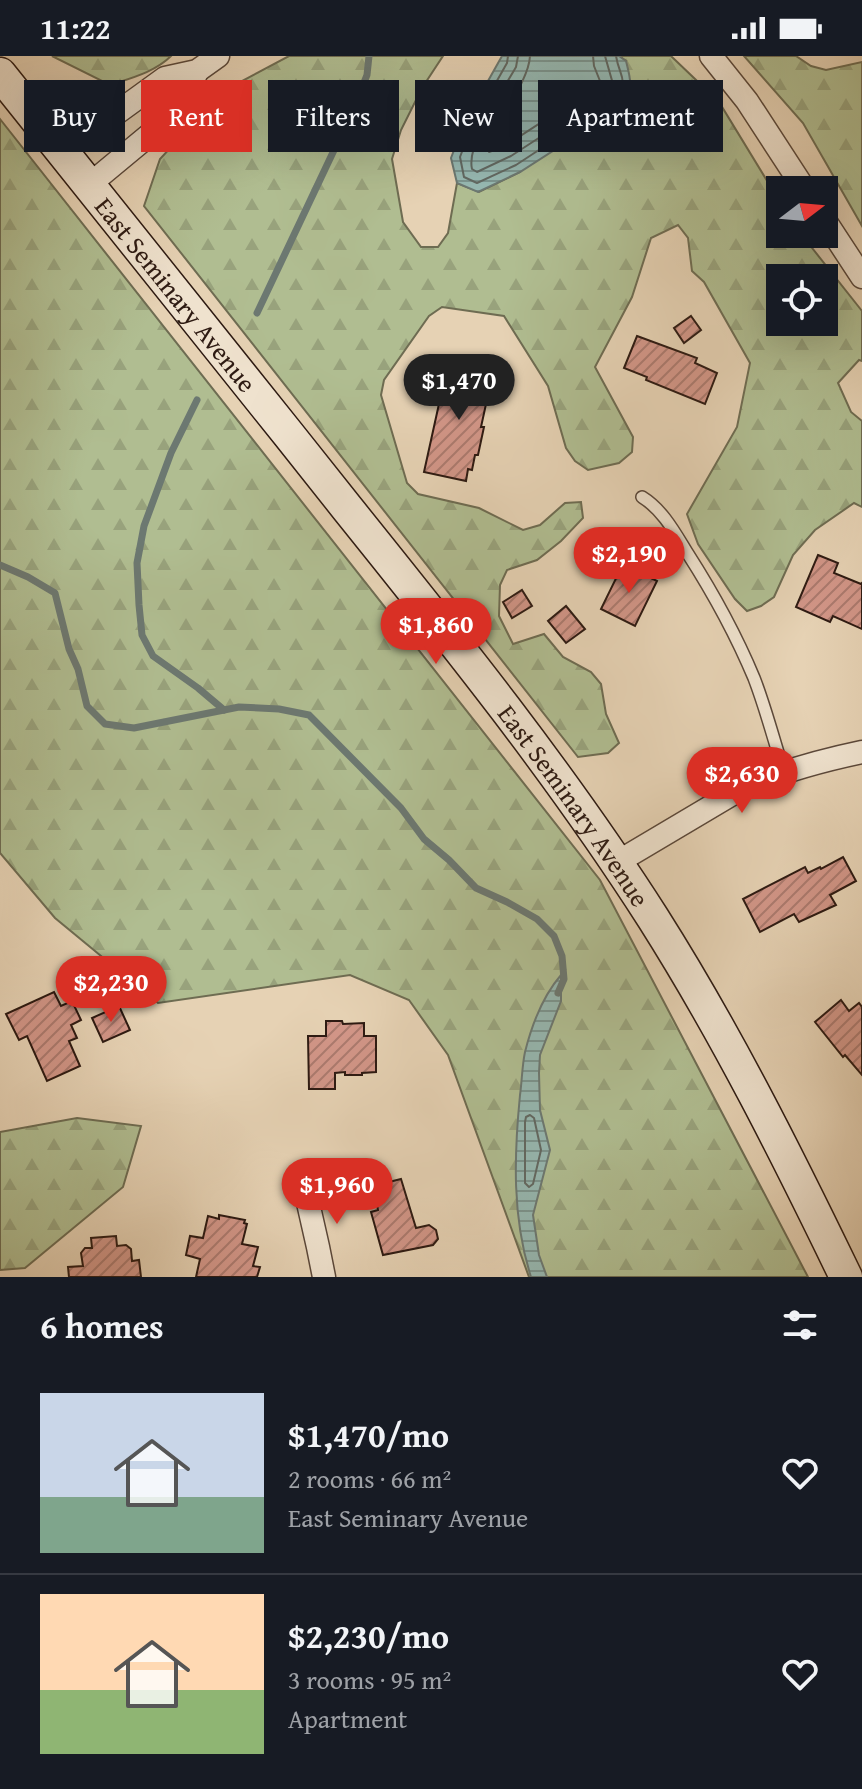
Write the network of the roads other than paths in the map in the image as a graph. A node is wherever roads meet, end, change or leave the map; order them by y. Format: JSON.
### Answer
{"nodes":[{"id":1,"x":218,"y":56,"type":"edge"},
{"id":2,"x":711,"y":56,"type":"edge"},
{"id":3,"x":197,"y":71,"type":"junction"},
{"id":4,"x":0,"y":74,"type":"edge"},
{"id":5,"x":24,"y":104,"type":"edge"},
{"id":6,"x":125,"y":107,"type":"edge"},
{"id":7,"x":63,"y":152,"type":"edge"},
{"id":8,"x":796,"y":176,"type":"edge"},
{"id":9,"x":89,"y":185,"type":"junction"},
{"id":10,"x":838,"y":240,"type":"edge"},
{"id":11,"x":862,"y":277,"type":"edge"},
{"id":12,"x":642,"y":497,"type":"dead end"},
{"id":13,"x":862,"y":752,"type":"edge"},
{"id":14,"x":784,"y":772,"type":"junction"},
{"id":15,"x":616,"y":863,"type":"junction"},
{"id":16,"x":304,"y":1185,"type":"dead end"},
{"id":17,"x":324,"y":1277,"type":"edge"},
{"id":18,"x":846,"y":1277,"type":"edge"}],
"edges":[{"from":1,"to":3,"type":"street"},
{"from":2,"to":8,"type":"street"},
{"from":3,"to":6,"type":"street"},
{"from":3,"to":9,"type":"street"},
{"from":4,"to":5,"type":"street","name":"East Seminary Avenue"},
{"from":7,"to":9,"type":"street","name":"East Seminary Avenue"},
{"from":9,"to":15,"type":"street","name":"East Seminary Avenue"},
{"from":10,"to":11,"type":"street"},
{"from":12,"to":14,"type":"lane"},
{"from":13,"to":14,"type":"street"},
{"from":14,"to":15,"type":"street"},
{"from":15,"to":18,"type":"street","name":"East Seminary Avenue"},
{"from":16,"to":17,"type":"street"}]}
